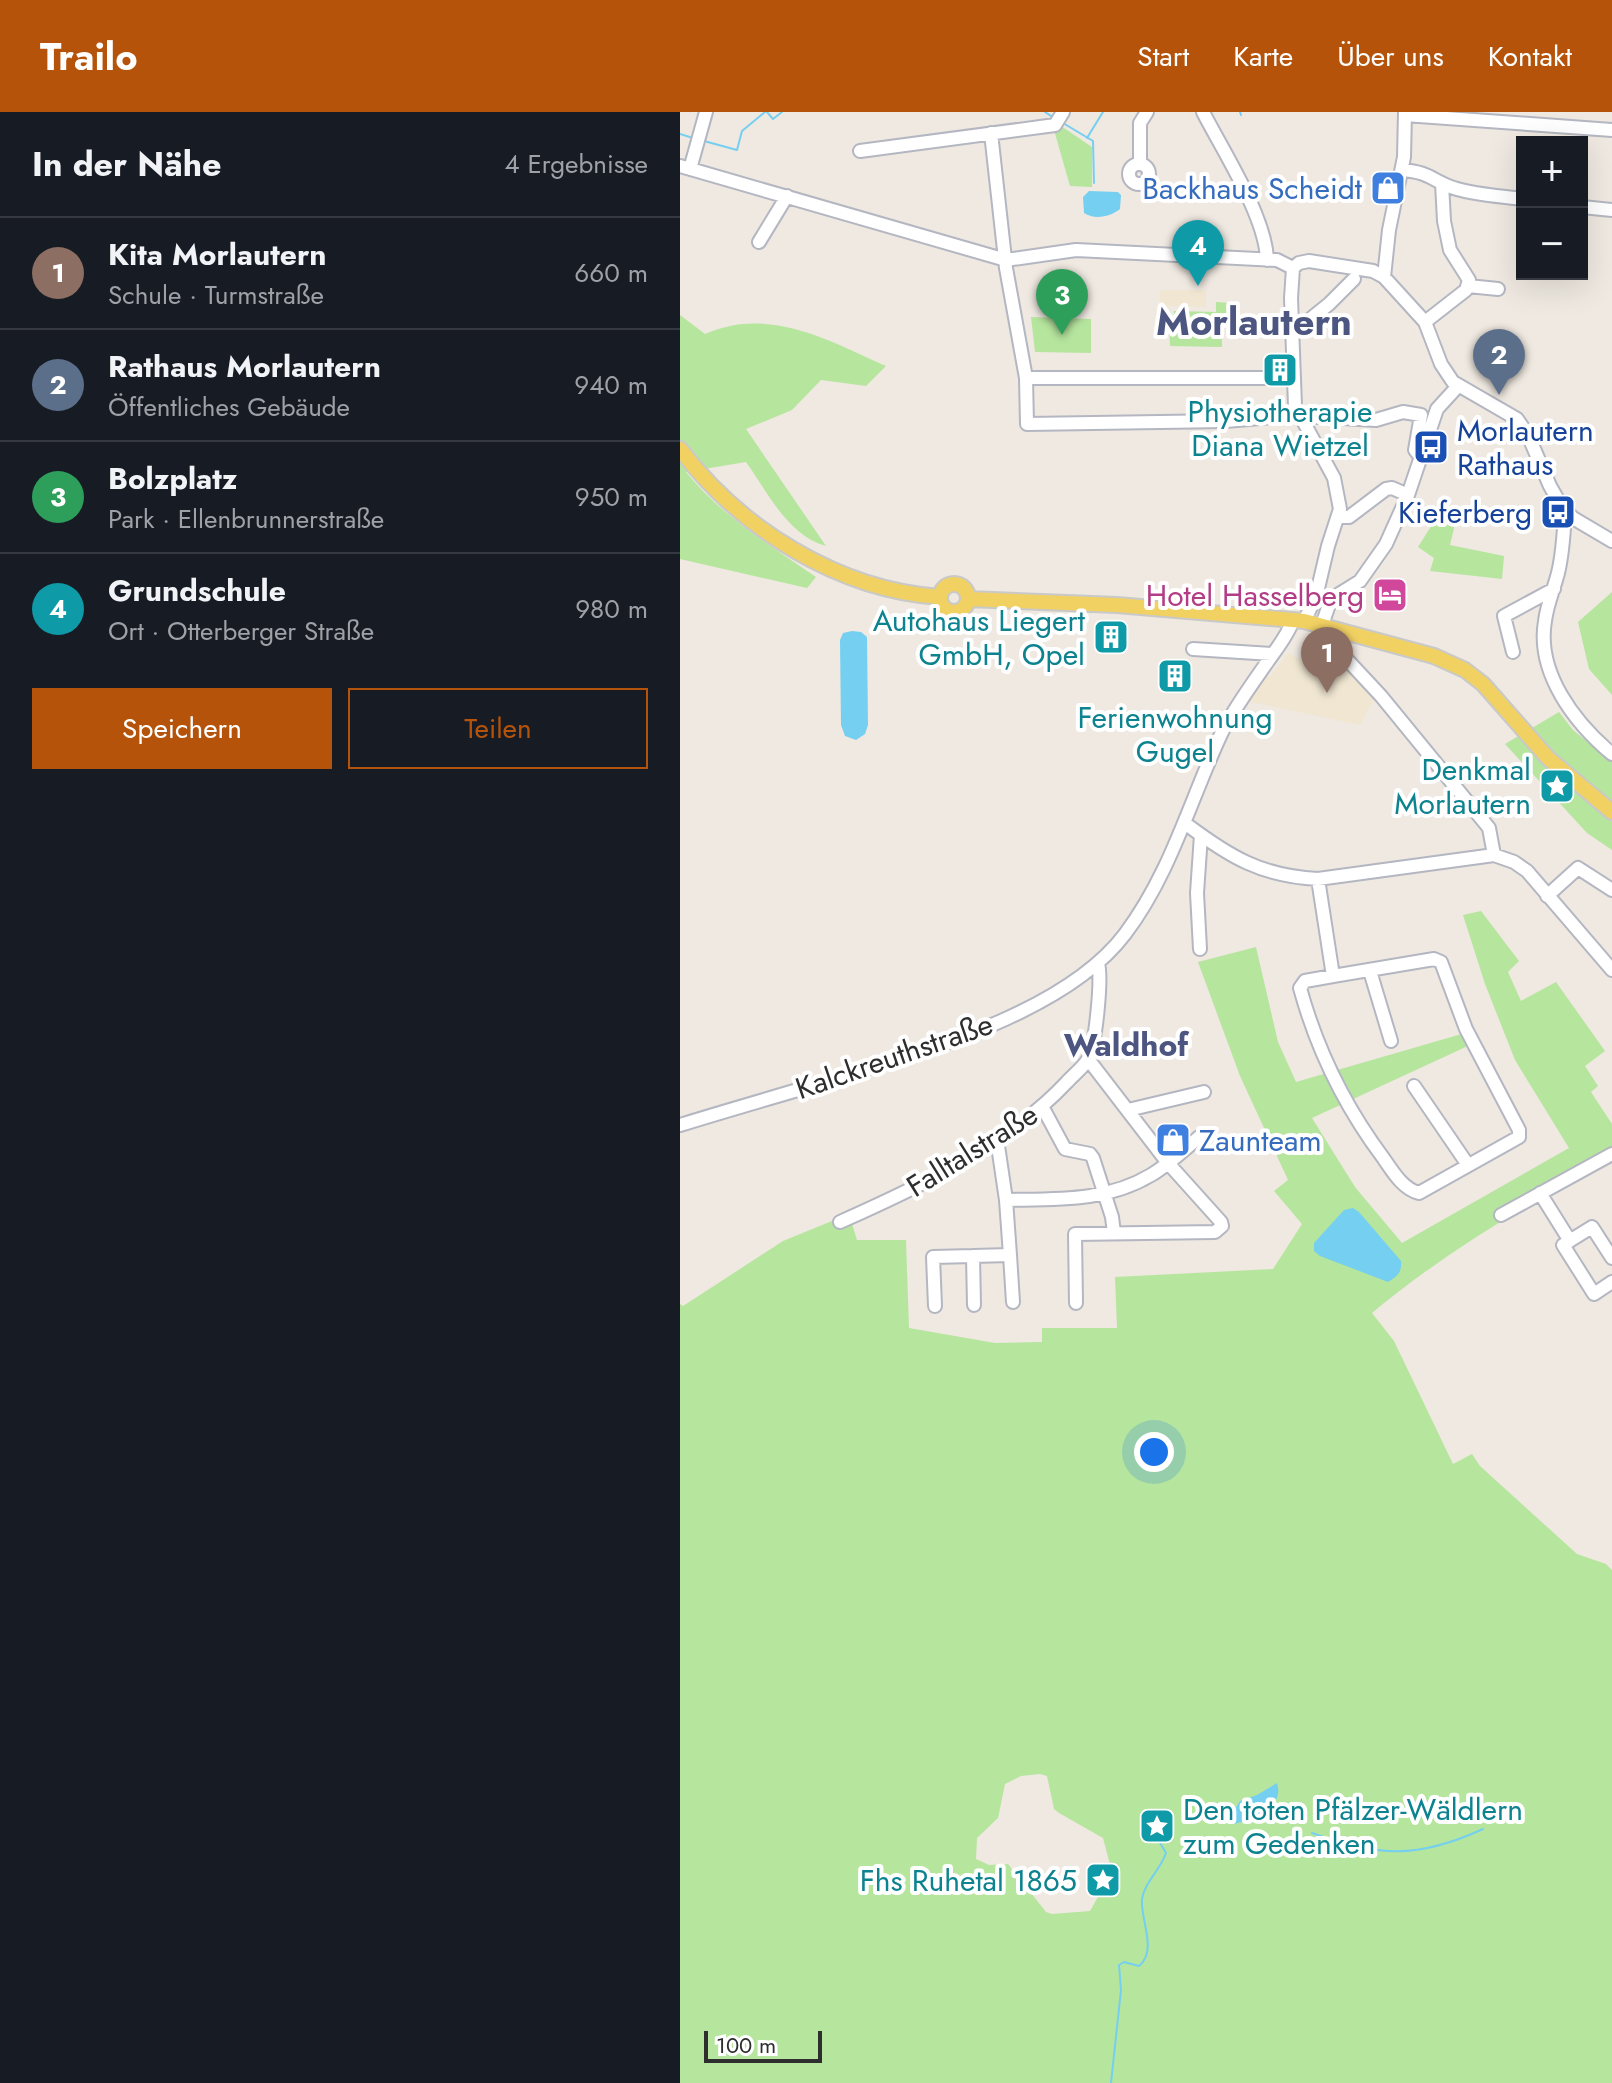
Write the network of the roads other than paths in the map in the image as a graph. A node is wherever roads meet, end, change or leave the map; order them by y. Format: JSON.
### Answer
{"nodes":[{"id":1,"x":706,"y":112,"type":"edge"},
{"id":2,"x":1147,"y":112,"type":"edge"},
{"id":3,"x":1203,"y":112,"type":"edge"},
{"id":4,"x":1405,"y":114,"type":"edge"},
{"id":5,"x":1059,"y":118,"type":"edge"},
{"id":6,"x":1612,"y":130,"type":"edge"},
{"id":7,"x":991,"y":133,"type":"junction"},
{"id":8,"x":860,"y":151,"type":"dead end"},
{"id":9,"x":1140,"y":164,"type":"dead end"},
{"id":10,"x":685,"y":168,"type":"edge"},
{"id":11,"x":1402,"y":170,"type":"junction"},
{"id":12,"x":1442,"y":183,"type":"junction"},
{"id":13,"x":787,"y":196,"type":"junction"},
{"id":14,"x":1516,"y":198,"type":"edge"},
{"id":15,"x":1588,"y":208,"type":"edge"},
{"id":16,"x":1612,"y":210,"type":"edge"},
{"id":17,"x":759,"y":242,"type":"dead end"},
{"id":18,"x":1006,"y":260,"type":"junction"},
{"id":19,"x":1267,"y":260,"type":"junction"},
{"id":20,"x":1293,"y":268,"type":"junction"},
{"id":21,"x":1384,"y":277,"type":"junction"},
{"id":22,"x":1354,"y":279,"type":"dead end"},
{"id":23,"x":1468,"y":286,"type":"junction"},
{"id":24,"x":1498,"y":289,"type":"dead end"},
{"id":25,"x":1425,"y":322,"type":"junction"},
{"id":26,"x":1293,"y":333,"type":"junction"},
{"id":27,"x":1026,"y":378,"type":"junction"},
{"id":28,"x":1293,"y":378,"type":"junction"},
{"id":29,"x":1458,"y":386,"type":"junction"},
{"id":30,"x":1298,"y":415,"type":"junction"},
{"id":31,"x":680,"y":449,"type":"edge"},
{"id":32,"x":1421,"y":458,"type":"junction"},
{"id":33,"x":1408,"y":495,"type":"junction"},
{"id":34,"x":1565,"y":511,"type":"junction"},
{"id":35,"x":1339,"y":517,"type":"junction"},
{"id":36,"x":1612,"y":541,"type":"edge"},
{"id":37,"x":1554,"y":589,"type":"junction"},
{"id":38,"x":1322,"y":600,"type":"junction"},
{"id":39,"x":1299,"y":621,"type":"junction"},
{"id":40,"x":1322,"y":625,"type":"junction"},
{"id":41,"x":1193,"y":649,"type":"dead end"},
{"id":42,"x":1340,"y":652,"type":"dead end"},
{"id":43,"x":1513,"y":652,"type":"dead end"},
{"id":44,"x":1272,"y":654,"type":"junction"},
{"id":45,"x":1612,"y":754,"type":"edge"},
{"id":46,"x":1612,"y":812,"type":"edge"},
{"id":47,"x":1186,"y":824,"type":"junction"},
{"id":48,"x":1201,"y":835,"type":"junction"},
{"id":49,"x":1494,"y":855,"type":"junction"},
{"id":50,"x":1318,"y":879,"type":"junction"},
{"id":51,"x":1612,"y":890,"type":"edge"},
{"id":52,"x":1547,"y":896,"type":"junction"},
{"id":53,"x":1200,"y":949,"type":"dead end"},
{"id":54,"x":1098,"y":963,"type":"junction"},
{"id":55,"x":1612,"y":970,"type":"edge"},
{"id":56,"x":1370,"y":971,"type":"junction"},
{"id":57,"x":1333,"y":976,"type":"junction"},
{"id":58,"x":1391,"y":1041,"type":"dead end"},
{"id":59,"x":1088,"y":1059,"type":"junction"},
{"id":60,"x":1414,"y":1086,"type":"dead end"},
{"id":61,"x":1204,"y":1092,"type":"dead end"},
{"id":62,"x":1043,"y":1108,"type":"junction"},
{"id":63,"x":1128,"y":1110,"type":"junction"},
{"id":64,"x":680,"y":1125,"type":"edge"},
{"id":65,"x":1199,"y":1137,"type":"dead end"},
{"id":66,"x":997,"y":1139,"type":"junction"},
{"id":67,"x":1612,"y":1154,"type":"edge"},
{"id":68,"x":1168,"y":1163,"type":"junction"},
{"id":69,"x":1468,"y":1165,"type":"junction"},
{"id":70,"x":1540,"y":1193,"type":"junction"},
{"id":71,"x":1104,"y":1194,"type":"junction"},
{"id":72,"x":1006,"y":1200,"type":"junction"},
{"id":73,"x":1501,"y":1215,"type":"dead end"},
{"id":74,"x":840,"y":1222,"type":"dead end"},
{"id":75,"x":1114,"y":1233,"type":"junction"},
{"id":76,"x":1570,"y":1241,"type":"junction"},
{"id":77,"x":1010,"y":1255,"type":"junction"},
{"id":78,"x":973,"y":1256,"type":"junction"},
{"id":79,"x":1612,"y":1258,"type":"edge"},
{"id":80,"x":1612,"y":1282,"type":"edge"},
{"id":81,"x":1013,"y":1302,"type":"dead end"},
{"id":82,"x":1076,"y":1303,"type":"dead end"},
{"id":83,"x":974,"y":1305,"type":"dead end"},
{"id":84,"x":935,"y":1306,"type":"dead end"}],
"edges":[{"from":1,"to":10,"type":"street"},
{"from":2,"to":9,"type":"street"},
{"from":3,"to":19,"type":"street"},
{"from":4,"to":6,"type":"street"},
{"from":4,"to":11,"type":"street"},
{"from":5,"to":7,"type":"street"},
{"from":7,"to":8,"type":"street"},
{"from":7,"to":18,"type":"street"},
{"from":10,"to":13,"type":"street"},
{"from":11,"to":12,"type":"street"},
{"from":11,"to":21,"type":"street"},
{"from":12,"to":14,"type":"street"},
{"from":12,"to":23,"type":"street"},
{"from":13,"to":17,"type":"street"},
{"from":13,"to":18,"type":"street"},
{"from":15,"to":16,"type":"street"},
{"from":18,"to":19,"type":"street"},
{"from":18,"to":27,"type":"street"},
{"from":19,"to":20,"type":"street"},
{"from":20,"to":21,"type":"street"},
{"from":20,"to":26,"type":"street"},
{"from":21,"to":25,"type":"street"},
{"from":22,"to":26,"type":"street"},
{"from":23,"to":24,"type":"street"},
{"from":23,"to":25,"type":"street"},
{"from":25,"to":29,"type":"street"},
{"from":26,"to":28,"type":"street"},
{"from":27,"to":28,"type":"street"},
{"from":27,"to":30,"type":"street"},
{"from":28,"to":30,"type":"street"},
{"from":29,"to":32,"type":"street"},
{"from":29,"to":34,"type":"street"},
{"from":30,"to":32,"type":"street"},
{"from":30,"to":35,"type":"street"},
{"from":31,"to":39,"type":"main road"},
{"from":32,"to":33,"type":"street"},
{"from":33,"to":35,"type":"street"},
{"from":33,"to":38,"type":"street"},
{"from":34,"to":36,"type":"street"},
{"from":34,"to":37,"type":"street"},
{"from":35,"to":38,"type":"street"},
{"from":37,"to":43,"type":"street"},
{"from":37,"to":45,"type":"street"},
{"from":38,"to":39,"type":"street","name":"Kalckreuthstraße"},
{"from":38,"to":40,"type":"street"},
{"from":39,"to":40,"type":"main road"},
{"from":39,"to":44,"type":"street","name":"Kalckreuthstraße"},
{"from":40,"to":46,"type":"main road"},
{"from":41,"to":44,"type":"street"},
{"from":42,"to":49,"type":"street"},
{"from":44,"to":47,"type":"street","name":"Kalckreuthstraße"},
{"from":47,"to":48,"type":"street"},
{"from":47,"to":54,"type":"street","name":"Kalckreuthstraße"},
{"from":48,"to":50,"type":"street"},
{"from":48,"to":53,"type":"street"},
{"from":49,"to":50,"type":"street"},
{"from":49,"to":52,"type":"street"},
{"from":50,"to":57,"type":"street"},
{"from":51,"to":52,"type":"street"},
{"from":52,"to":55,"type":"street"},
{"from":54,"to":59,"type":"street"},
{"from":54,"to":64,"type":"street","name":"Kalckreuthstraße"},
{"from":56,"to":57,"type":"street"},
{"from":56,"to":58,"type":"street"},
{"from":56,"to":69,"type":"street"},
{"from":57,"to":69,"type":"street"},
{"from":59,"to":62,"type":"street","name":"Falltalstraße"},
{"from":59,"to":63,"type":"street"},
{"from":60,"to":69,"type":"street"},
{"from":61,"to":63,"type":"street"},
{"from":62,"to":66,"type":"street","name":"Falltalstraße"},
{"from":62,"to":71,"type":"street"},
{"from":63,"to":68,"type":"street"},
{"from":65,"to":68,"type":"street"},
{"from":66,"to":72,"type":"street"},
{"from":66,"to":74,"type":"street","name":"Falltalstraße"},
{"from":67,"to":70,"type":"street"},
{"from":68,"to":71,"type":"street"},
{"from":68,"to":75,"type":"street"},
{"from":70,"to":73,"type":"street"},
{"from":70,"to":76,"type":"street"},
{"from":71,"to":72,"type":"street"},
{"from":71,"to":75,"type":"street"},
{"from":72,"to":77,"type":"street"},
{"from":75,"to":82,"type":"street"},
{"from":76,"to":79,"type":"street"},
{"from":76,"to":80,"type":"street"},
{"from":77,"to":78,"type":"street"},
{"from":77,"to":81,"type":"street"},
{"from":78,"to":83,"type":"street"},
{"from":78,"to":84,"type":"street"}]}
